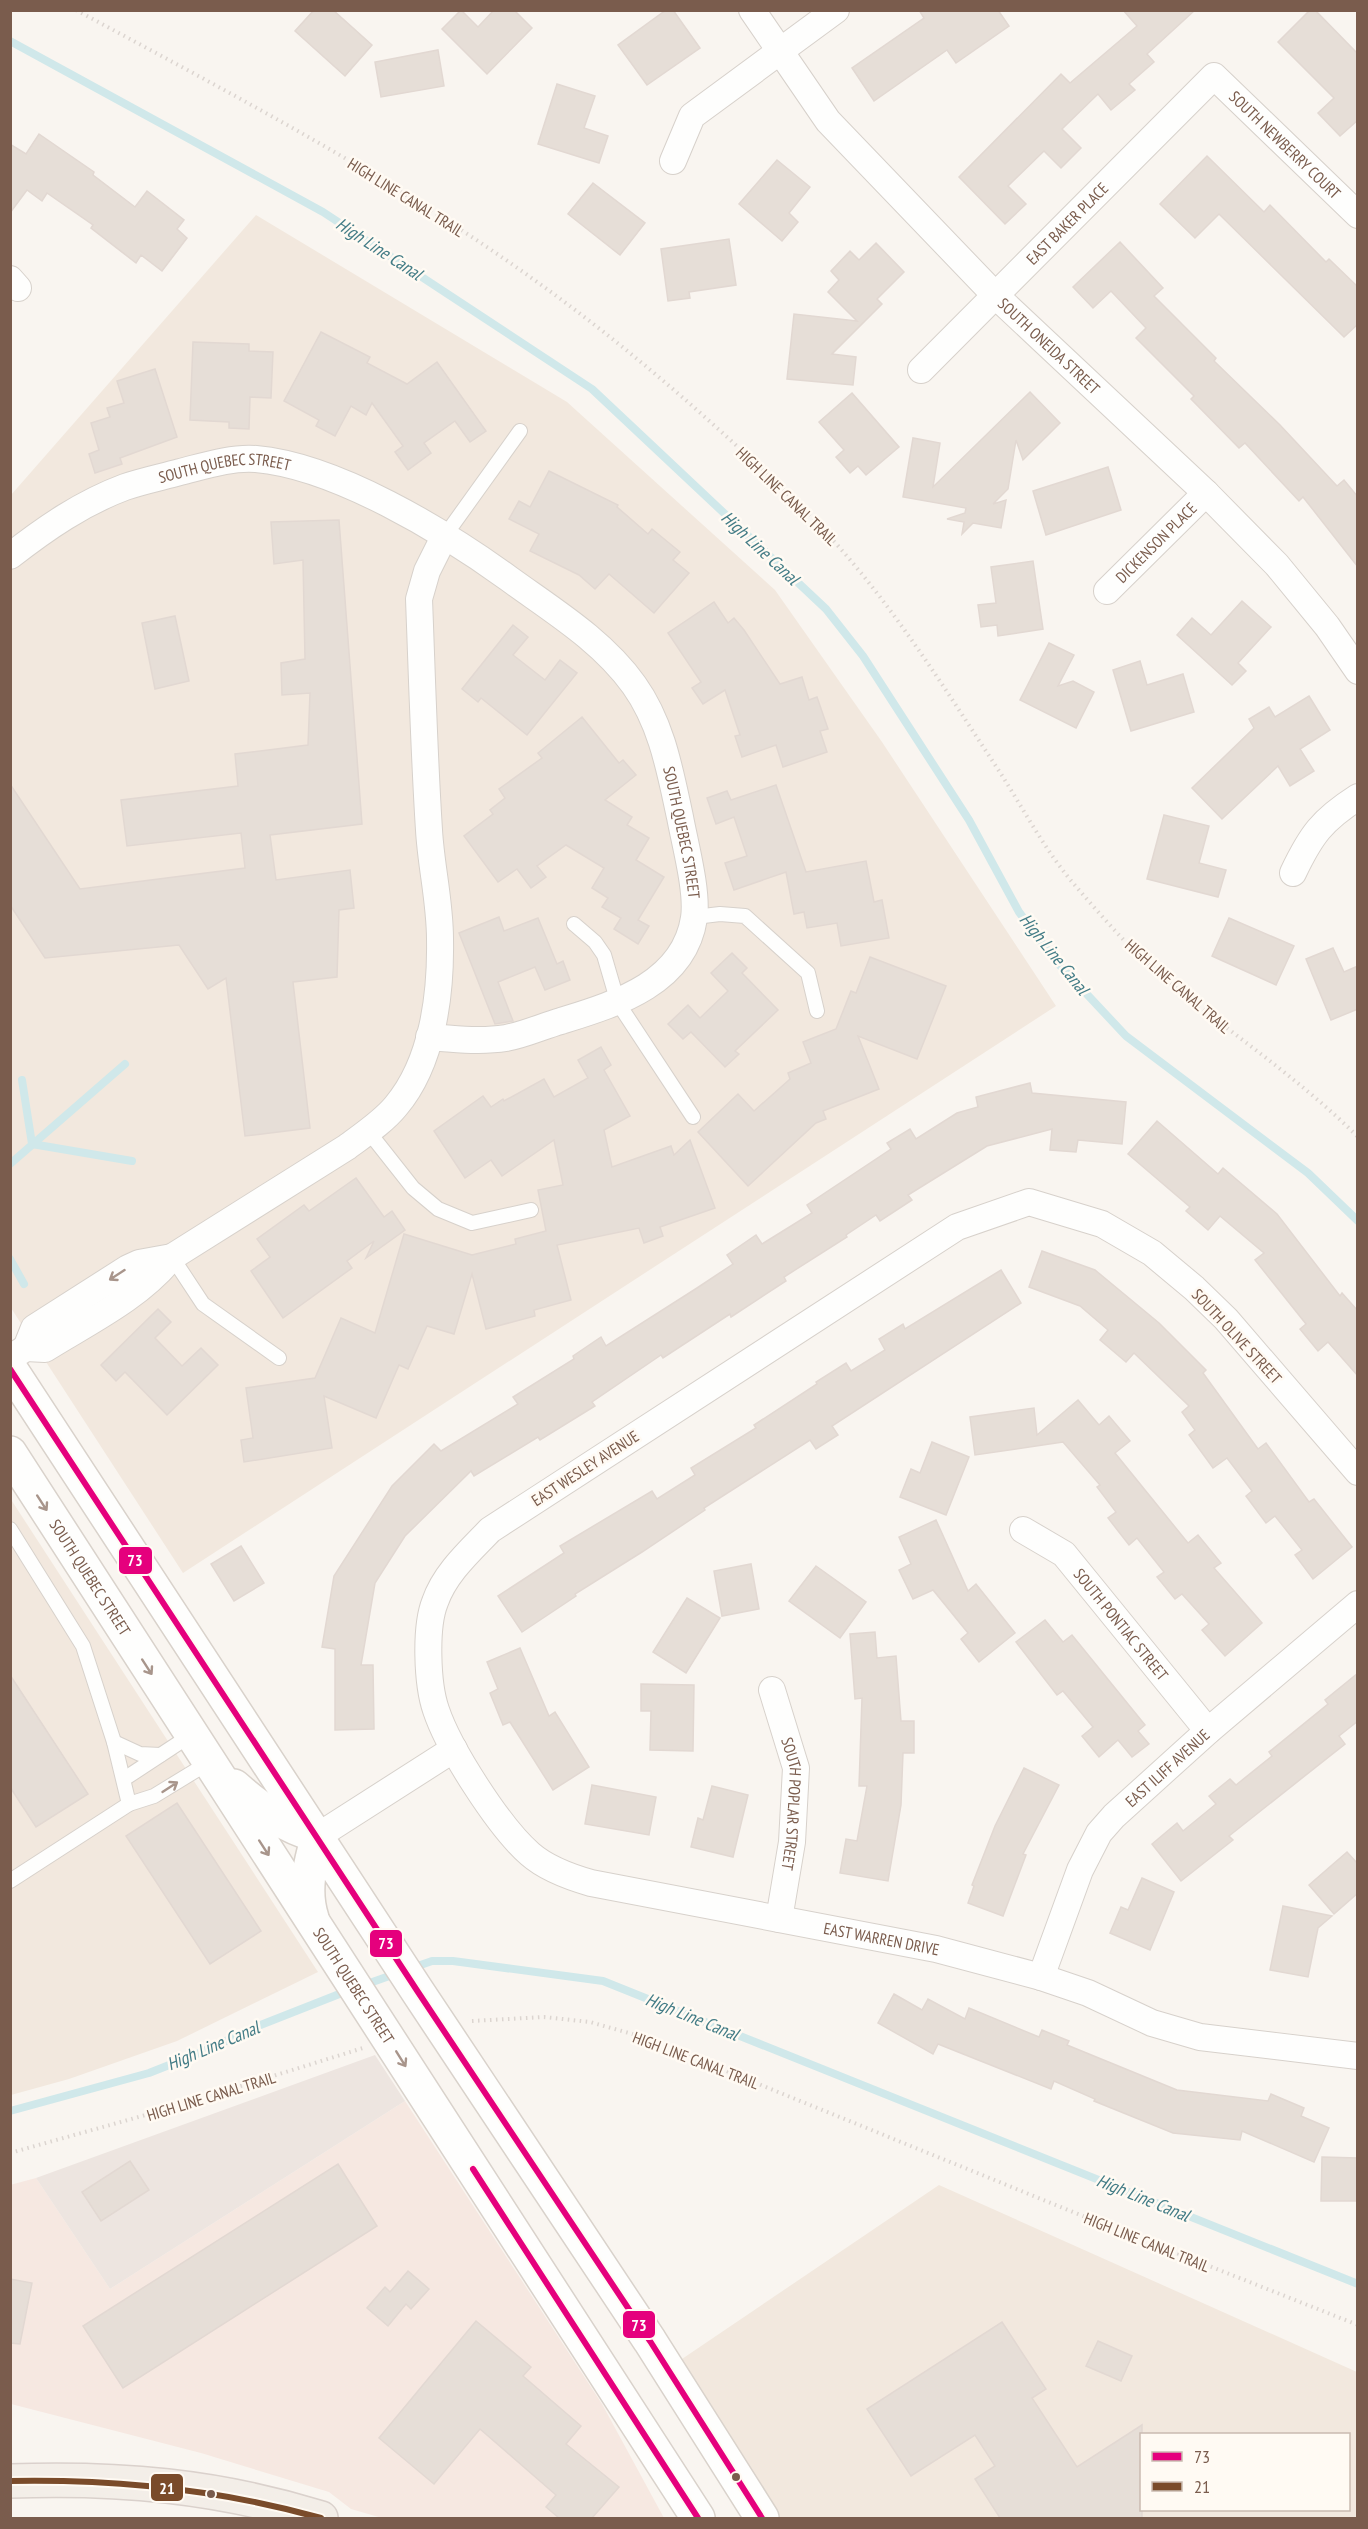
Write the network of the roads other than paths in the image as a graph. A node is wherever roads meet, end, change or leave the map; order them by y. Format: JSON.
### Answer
{"nodes":[{"id":1,"x":752,"y":10,"type":"edge"},
{"id":2,"x":836,"y":10,"type":"edge"},
{"id":3,"x":779,"y":50,"type":"junction"},
{"id":4,"x":1214,"y":76,"type":"joint"},
{"id":5,"x":673,"y":161,"type":"dead end"},
{"id":6,"x":1358,"y":215,"type":"edge"},
{"id":7,"x":996,"y":296,"type":"junction"},
{"id":8,"x":921,"y":370,"type":"dead end"},
{"id":9,"x":519,"y":431,"type":"dead end"},
{"id":10,"x":1206,"y":493,"type":"junction"},
{"id":11,"x":444,"y":537,"type":"junction"},
{"id":12,"x":10,"y":556,"type":"edge"},
{"id":13,"x":1107,"y":591,"type":"dead end"},
{"id":14,"x":1358,"y":671,"type":"edge"},
{"id":15,"x":1358,"y":797,"type":"edge"},
{"id":16,"x":1293,"y":873,"type":"dead end"},
{"id":17,"x":694,"y":917,"type":"junction"},
{"id":18,"x":573,"y":924,"type":"dead end"},
{"id":19,"x":618,"y":1003,"type":"junction"},
{"id":20,"x":817,"y":1011,"type":"dead end"},
{"id":21,"x":429,"y":1037,"type":"junction"},
{"id":22,"x":693,"y":1118,"type":"dead end"},
{"id":23,"x":368,"y":1131,"type":"junction"},
{"id":24,"x":1029,"y":1202,"type":"joint"},
{"id":25,"x":531,"y":1210,"type":"dead end"},
{"id":26,"x":172,"y":1257,"type":"junction"},
{"id":27,"x":16,"y":1358,"type":"edge"},
{"id":28,"x":279,"y":1358,"type":"dead end"},
{"id":29,"x":10,"y":1453,"type":"edge"},
{"id":30,"x":1358,"y":1472,"type":"edge"},
{"id":31,"x":10,"y":1529,"type":"edge"},
{"id":32,"x":1023,"y":1530,"type":"dead end"},
{"id":33,"x":1358,"y":1604,"type":"edge"},
{"id":34,"x":772,"y":1690,"type":"dead end"},
{"id":35,"x":1208,"y":1731,"type":"junction"},
{"id":36,"x":191,"y":1736,"type":"junction"},
{"id":37,"x":114,"y":1742,"type":"junction"},
{"id":38,"x":454,"y":1749,"type":"junction"},
{"id":39,"x":160,"y":1755,"type":"junction"},
{"id":40,"x":208,"y":1763,"type":"junction"},
{"id":41,"x":124,"y":1779,"type":"junction"},
{"id":42,"x":129,"y":1804,"type":"junction"},
{"id":43,"x":318,"y":1836,"type":"junction"},
{"id":44,"x":10,"y":1881,"type":"edge"},
{"id":45,"x":779,"y":1919,"type":"junction"},
{"id":46,"x":314,"y":1924,"type":"junction"},
{"id":47,"x":1041,"y":1977,"type":"junction"},
{"id":48,"x":1358,"y":2056,"type":"edge"},
{"id":49,"x":10,"y":2481,"type":"edge"},
{"id":50,"x":321,"y":2518,"type":"edge"},
{"id":51,"x":698,"y":2518,"type":"edge"},
{"id":52,"x":762,"y":2518,"type":"edge"}],
"edges":[{"from":1,"to":3,"type":"street","name":"SOUTH ONEIDA STREET"},
{"from":2,"to":3,"type":"street"},
{"from":3,"to":5,"type":"street"},
{"from":3,"to":7,"type":"street","name":"SOUTH ONEIDA STREET"},
{"from":4,"to":6,"type":"street","name":"SOUTH NEWBERRY COURT"},
{"from":4,"to":7,"type":"street","name":"EAST BAKER PLACE"},
{"from":7,"to":8,"type":"street","name":"EAST BAKER PLACE"},
{"from":7,"to":10,"type":"street","name":"SOUTH ONEIDA STREET"},
{"from":9,"to":11,"type":"lane"},
{"from":10,"to":13,"type":"street","name":"DICKENSON PLACE"},
{"from":10,"to":14,"type":"street","name":"SOUTH ONEIDA STREET"},
{"from":11,"to":12,"type":"street","name":"SOUTH QUEBEC STREET"},
{"from":11,"to":17,"type":"street","name":"SOUTH QUEBEC STREET"},
{"from":11,"to":21,"type":"street"},
{"from":15,"to":16,"type":"street"},
{"from":17,"to":19,"type":"street","name":"SOUTH QUEBEC STREET"},
{"from":17,"to":20,"type":"lane"},
{"from":18,"to":19,"type":"lane"},
{"from":19,"to":21,"type":"street","name":"SOUTH QUEBEC STREET"},
{"from":19,"to":22,"type":"lane"},
{"from":21,"to":23,"type":"street"},
{"from":23,"to":25,"type":"lane"},
{"from":23,"to":26,"type":"street"},
{"from":24,"to":30,"type":"street","name":"SOUTH OLIVE STREET"},
{"from":24,"to":38,"type":"street","name":"EAST WESLEY AVENUE"},
{"from":26,"to":27,"type":"street"},
{"from":26,"to":28,"type":"lane"},
{"from":27,"to":43,"type":"main road"},
{"from":29,"to":36,"type":"main road","name":"SOUTH QUEBEC STREET","one_way":true},
{"from":31,"to":37,"type":"lane"},
{"from":32,"to":35,"type":"street","name":"SOUTH PONTIAC STREET"},
{"from":33,"to":35,"type":"street","name":"EAST ILIFF AVENUE"},
{"from":34,"to":45,"type":"street","name":"SOUTH POPLAR STREET"},
{"from":35,"to":47,"type":"street","name":"EAST ILIFF AVENUE"},
{"from":36,"to":39,"type":"lane"},
{"from":36,"to":40,"type":"main road","name":"SOUTH QUEBEC STREET"},
{"from":37,"to":39,"type":"lane"},
{"from":37,"to":41,"type":"lane"},
{"from":38,"to":43,"type":"street"},
{"from":38,"to":45,"type":"street","name":"EAST WARREN DRIVE"},
{"from":39,"to":41,"type":"lane"},
{"from":42,"to":40,"type":"lane","one_way":true},
{"from":40,"to":43,"type":"main road"},
{"from":40,"to":46,"type":"main road","name":"SOUTH QUEBEC STREET","one_way":true},
{"from":41,"to":42,"type":"lane"},
{"from":42,"to":44,"type":"lane"},
{"from":43,"to":46,"type":"main road"},
{"from":43,"to":52,"type":"main road"},
{"from":45,"to":47,"type":"street","name":"EAST WARREN DRIVE"},
{"from":46,"to":51,"type":"main road","name":"SOUTH QUEBEC STREET","one_way":true},
{"from":47,"to":48,"type":"street","name":"EAST WARREN DRIVE"},
{"from":49,"to":50,"type":"main road"}]}
